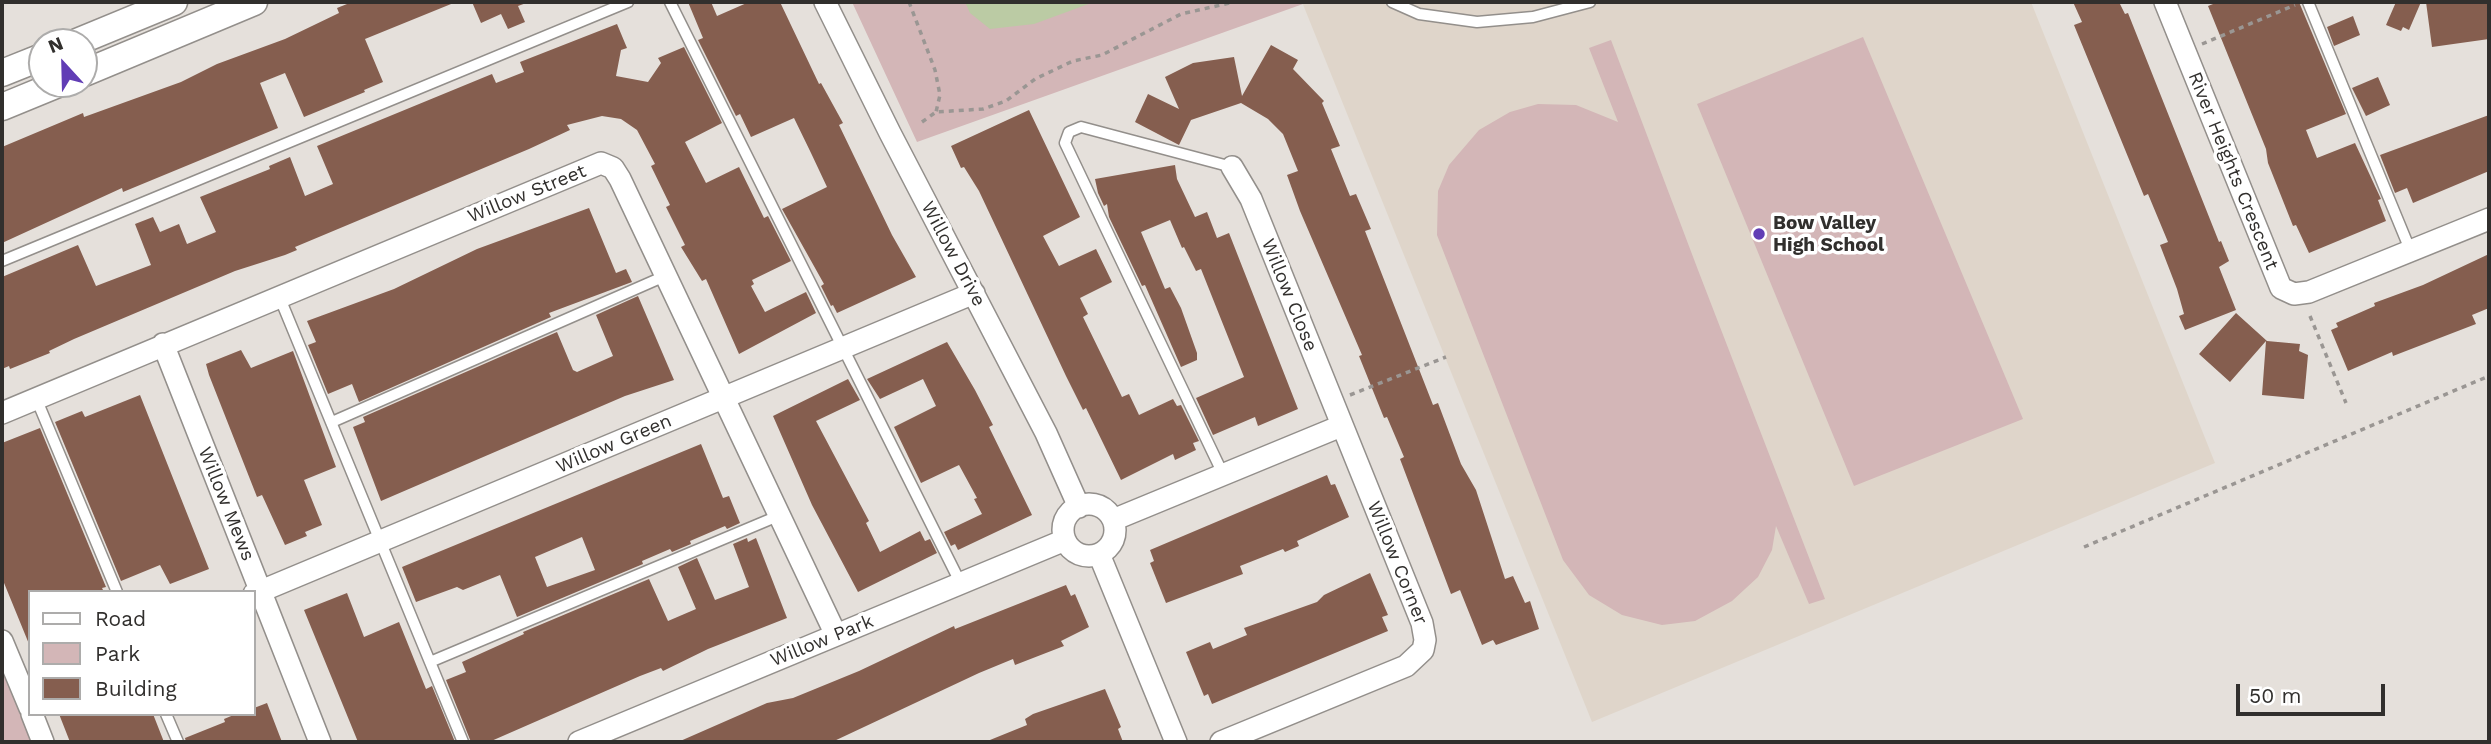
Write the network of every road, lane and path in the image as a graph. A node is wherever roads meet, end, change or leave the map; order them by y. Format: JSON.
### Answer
{"nodes":[{"id":1,"x":174,"y":2,"type":"edge"},
{"id":2,"x":254,"y":2,"type":"edge"},
{"id":3,"x":628,"y":2,"type":"edge"},
{"id":4,"x":670,"y":2,"type":"edge"},
{"id":5,"x":825,"y":2,"type":"edge"},
{"id":6,"x":909,"y":2,"type":"edge"},
{"id":7,"x":1234,"y":2,"type":"edge"},
{"id":8,"x":1392,"y":2,"type":"edge"},
{"id":9,"x":1590,"y":2,"type":"edge"},
{"id":10,"x":2165,"y":2,"type":"edge"},
{"id":11,"x":2308,"y":2,"type":"edge"},
{"id":12,"x":2302,"y":3,"type":"edge"},
{"id":13,"x":98,"y":33,"type":"edge"},
{"id":14,"x":2200,"y":45,"type":"dead end"},
{"id":15,"x":28,"y":63,"type":"edge"},
{"id":16,"x":98,"y":67,"type":"edge"},
{"id":17,"x":2,"y":73,"type":"edge"},
{"id":18,"x":28,"y":96,"type":"edge"},
{"id":19,"x":2,"y":107,"type":"edge"},
{"id":20,"x":936,"y":112,"type":"junction"},
{"id":21,"x":922,"y":122,"type":"dead end"},
{"id":22,"x":1232,"y":167,"type":"joint"},
{"id":23,"x":2489,"y":219,"type":"edge"},
{"id":24,"x":2411,"y":252,"type":"junction"},
{"id":25,"x":2,"y":261,"type":"edge"},
{"id":26,"x":665,"y":276,"type":"junction"},
{"id":27,"x":974,"y":293,"type":"junction"},
{"id":28,"x":278,"y":296,"type":"junction"},
{"id":29,"x":2310,"y":316,"type":"dead end"},
{"id":30,"x":163,"y":344,"type":"junction"},
{"id":31,"x":842,"y":348,"type":"junction"},
{"id":32,"x":1446,"y":357,"type":"dead end"},
{"id":33,"x":2489,"y":376,"type":"edge"},
{"id":34,"x":1348,"y":396,"type":"dead end"},
{"id":35,"x":36,"y":398,"type":"junction"},
{"id":36,"x":723,"y":398,"type":"junction"},
{"id":37,"x":2346,"y":403,"type":"dead end"},
{"id":38,"x":2,"y":413,"type":"edge"},
{"id":39,"x":332,"y":422,"type":"junction"},
{"id":40,"x":1341,"y":426,"type":"junction"},
{"id":41,"x":1223,"y":474,"type":"junction"},
{"id":42,"x":1079,"y":507,"type":"junction"},
{"id":43,"x":778,"y":516,"type":"junction"},
{"id":44,"x":1113,"y":520,"type":"junction"},
{"id":45,"x":1065,"y":540,"type":"junction"},
{"id":46,"x":381,"y":541,"type":"junction"},
{"id":47,"x":2084,"y":547,"type":"dead end"},
{"id":48,"x":1099,"y":554,"type":"junction"},
{"id":49,"x":961,"y":584,"type":"junction"},
{"id":50,"x":116,"y":590,"type":"edge"},
{"id":51,"x":257,"y":592,"type":"edge"},
{"id":52,"x":836,"y":635,"type":"junction"},
{"id":53,"x":2,"y":641,"type":"edge"},
{"id":54,"x":430,"y":662,"type":"junction"},
{"id":55,"x":26,"y":685,"type":"edge"},
{"id":56,"x":33,"y":716,"type":"edge"},
{"id":57,"x":167,"y":716,"type":"edge"},
{"id":58,"x":43,"y":742,"type":"edge"},
{"id":59,"x":178,"y":742,"type":"edge"},
{"id":60,"x":320,"y":742,"type":"edge"},
{"id":61,"x":463,"y":742,"type":"edge"},
{"id":62,"x":579,"y":742,"type":"edge"},
{"id":63,"x":1176,"y":742,"type":"edge"},
{"id":64,"x":1221,"y":742,"type":"edge"}],
"edges":[{"from":1,"to":13,"type":"street"},
{"from":2,"to":16,"type":"street"},
{"from":3,"to":25,"type":"lane"},
{"from":4,"to":31,"type":"lane"},
{"from":5,"to":27,"type":"street","name":"Willow Drive"},
{"from":6,"to":20,"type":"path"},
{"from":7,"to":20,"type":"path"},
{"from":8,"to":9,"type":"lane"},
{"from":10,"to":24,"type":"street","name":"River Heights Crescent"},
{"from":11,"to":24,"type":"lane"},
{"from":12,"to":14,"type":"path"},
{"from":15,"to":17,"type":"street"},
{"from":18,"to":19,"type":"street"},
{"from":20,"to":21,"type":"path"},
{"from":22,"to":40,"type":"street","name":"Willow Close"},
{"from":22,"to":41,"type":"lane"},
{"from":23,"to":24,"type":"street","name":"River Heights Crescent"},
{"from":26,"to":28,"type":"street","name":"Willow Street"},
{"from":26,"to":36,"type":"street","name":"Willow Street"},
{"from":26,"to":39,"type":"lane"},
{"from":27,"to":31,"type":"street","name":"Willow Green"},
{"from":27,"to":42,"type":"street","name":"Willow Drive"},
{"from":28,"to":30,"type":"street","name":"Willow Street"},
{"from":28,"to":39,"type":"lane"},
{"from":29,"to":37,"type":"path"},
{"from":30,"to":35,"type":"street","name":"Willow Street"},
{"from":30,"to":51,"type":"street","name":"Willow Mews"},
{"from":31,"to":36,"type":"street","name":"Willow Green"},
{"from":31,"to":49,"type":"lane"},
{"from":32,"to":34,"type":"path"},
{"from":33,"to":47,"type":"path"},
{"from":35,"to":38,"type":"street","name":"Willow Street"},
{"from":35,"to":50,"type":"lane"},
{"from":36,"to":43,"type":"street","name":"Willow Street"},
{"from":36,"to":46,"type":"street","name":"Willow Green"},
{"from":39,"to":46,"type":"lane"},
{"from":40,"to":41,"type":"street"},
{"from":40,"to":64,"type":"street","name":"Willow Corner"},
{"from":41,"to":44,"type":"street"},
{"from":42,"to":44,"type":"street"},
{"from":42,"to":45,"type":"street"},
{"from":43,"to":52,"type":"street","name":"Willow Street"},
{"from":43,"to":54,"type":"lane"},
{"from":44,"to":48,"type":"street"},
{"from":45,"to":48,"type":"street"},
{"from":45,"to":49,"type":"street","name":"Willow Park"},
{"from":46,"to":51,"type":"street","name":"Willow Green"},
{"from":46,"to":54,"type":"lane"},
{"from":48,"to":63,"type":"street"},
{"from":49,"to":52,"type":"street","name":"Willow Park"},
{"from":51,"to":60,"type":"street","name":"Willow Mews"},
{"from":52,"to":62,"type":"street","name":"Willow Park"},
{"from":53,"to":55,"type":"street"},
{"from":54,"to":61,"type":"lane"},
{"from":56,"to":58,"type":"street"},
{"from":57,"to":59,"type":"lane"}]}
